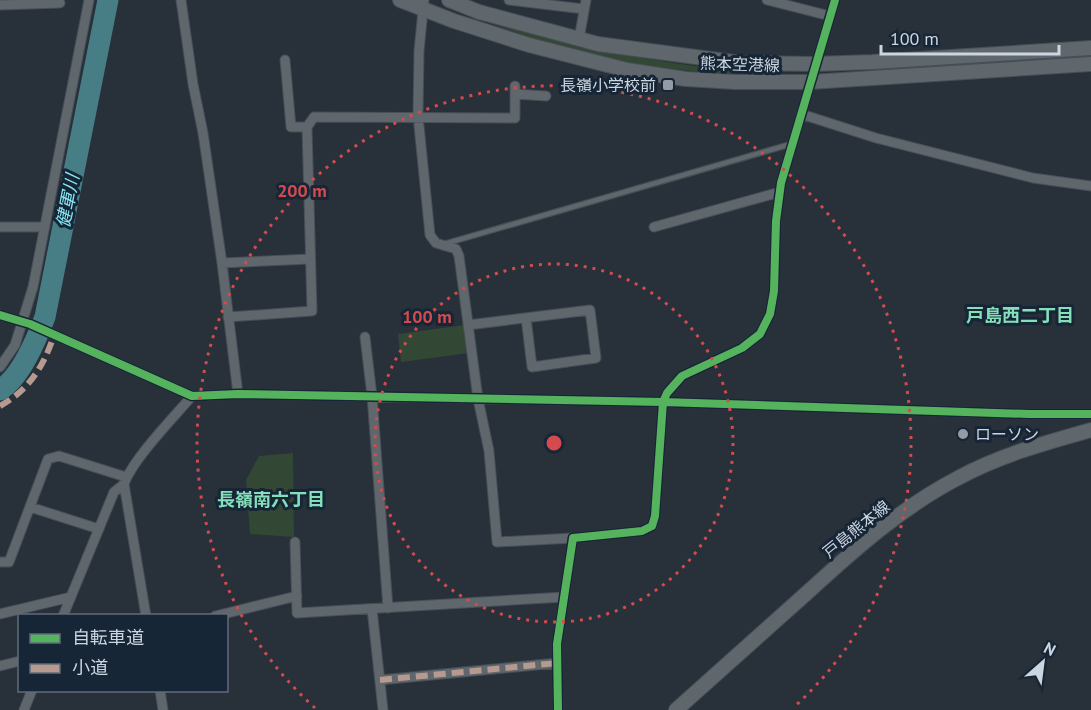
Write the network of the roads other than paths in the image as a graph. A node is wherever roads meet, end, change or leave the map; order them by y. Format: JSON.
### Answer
{"nodes":[{"id":1,"x":89,"y":0,"type":"edge"},
{"id":2,"x":181,"y":0,"type":"edge"},
{"id":3,"x":400,"y":0,"type":"edge"},
{"id":4,"x":449,"y":0,"type":"edge"},
{"id":5,"x":508,"y":0,"type":"edge"},
{"id":6,"x":766,"y":0,"type":"edge"},
{"id":7,"x":836,"y":0,"type":"edge"},
{"id":8,"x":60,"y":3,"type":"dead end"},
{"id":9,"x":0,"y":5,"type":"edge"},
{"id":10,"x":423,"y":5,"type":"edge"},
{"id":11,"x":585,"y":5,"type":"edge"},
{"id":12,"x":830,"y":16,"type":"junction"},
{"id":13,"x":501,"y":18,"type":"junction"},
{"id":14,"x":579,"y":39,"type":"junction"},
{"id":15,"x":1091,"y":48,"type":"edge"},
{"id":16,"x":285,"y":60,"type":"dead end"},
{"id":17,"x":815,"y":64,"type":"junction"},
{"id":18,"x":1091,"y":64,"type":"edge"},
{"id":19,"x":810,"y":82,"type":"junction"},
{"id":20,"x":546,"y":96,"type":"dead end"},
{"id":21,"x":801,"y":114,"type":"junction"},
{"id":22,"x":418,"y":116,"type":"junction"},
{"id":23,"x":307,"y":127,"type":"junction"},
{"id":24,"x":792,"y":144,"type":"junction"},
{"id":25,"x":1091,"y":186,"type":"edge"},
{"id":26,"x":780,"y":192,"type":"junction"},
{"id":27,"x":45,"y":227,"type":"junction"},
{"id":28,"x":654,"y":227,"type":"dead end"},
{"id":29,"x":0,"y":228,"type":"edge"},
{"id":30,"x":442,"y":245,"type":"junction"},
{"id":31,"x":310,"y":259,"type":"junction"},
{"id":32,"x":222,"y":263,"type":"junction"},
{"id":33,"x":0,"y":315,"type":"edge"},
{"id":34,"x":228,"y":317,"type":"junction"},
{"id":35,"x":526,"y":318,"type":"junction"},
{"id":36,"x":27,"y":323,"type":"junction"},
{"id":37,"x":468,"y":325,"type":"junction"},
{"id":38,"x":365,"y":337,"type":"dead end"},
{"id":39,"x":0,"y":367,"type":"edge"},
{"id":40,"x":238,"y":394,"type":"junction"},
{"id":41,"x":192,"y":396,"type":"junction"},
{"id":42,"x":372,"y":396,"type":"junction"},
{"id":43,"x":478,"y":399,"type":"junction"},
{"id":44,"x":663,"y":402,"type":"junction"},
{"id":45,"x":1091,"y":414,"type":"edge"},
{"id":46,"x":1091,"y":430,"type":"edge"},
{"id":47,"x":125,"y":481,"type":"junction"},
{"id":48,"x":30,"y":507,"type":"junction"},
{"id":49,"x":99,"y":529,"type":"junction"},
{"id":50,"x":573,"y":538,"type":"junction"},
{"id":51,"x":295,"y":542,"type":"dead end"},
{"id":52,"x":0,"y":562,"type":"edge"},
{"id":53,"x":297,"y":596,"type":"junction"},
{"id":54,"x":71,"y":597,"type":"junction"},
{"id":55,"x":564,"y":597,"type":"junction"},
{"id":56,"x":388,"y":608,"type":"junction"},
{"id":57,"x":372,"y":609,"type":"junction"},
{"id":58,"x":0,"y":614,"type":"edge"},
{"id":59,"x":63,"y":614,"type":"edge"},
{"id":60,"x":146,"y":614,"type":"edge"},
{"id":61,"x":219,"y":614,"type":"edge"},
{"id":62,"x":18,"y":662,"type":"edge"},
{"id":63,"x":557,"y":663,"type":"junction"},
{"id":64,"x":0,"y":666,"type":"edge"},
{"id":65,"x":380,"y":680,"type":"junction"},
{"id":66,"x":31,"y":692,"type":"edge"},
{"id":67,"x":160,"y":692,"type":"edge"},
{"id":68,"x":24,"y":710,"type":"edge"},
{"id":69,"x":163,"y":710,"type":"edge"},
{"id":70,"x":383,"y":710,"type":"edge"},
{"id":71,"x":558,"y":710,"type":"edge"},
{"id":72,"x":676,"y":710,"type":"edge"}],
"edges":[{"from":1,"to":27,"type":"street"},
{"from":2,"to":32,"type":"street"},
{"from":3,"to":10,"type":"main road","name":"熊本空港線"},
{"from":4,"to":13,"type":"main road","name":"熊本空港線"},
{"from":5,"to":11,"type":"street"},
{"from":5,"to":13,"type":"street"},
{"from":6,"to":12,"type":"street"},
{"from":7,"to":12,"type":"street"},
{"from":8,"to":9,"type":"street"},
{"from":10,"to":19,"type":"main road","name":"熊本空港線"},
{"from":10,"to":22,"type":"street"},
{"from":11,"to":14,"type":"street"},
{"from":12,"to":17,"type":"street"},
{"from":13,"to":14,"type":"main road","name":"熊本空港線"},
{"from":14,"to":17,"type":"main road","name":"熊本空港線"},
{"from":15,"to":17,"type":"main road","name":"熊本空港線"},
{"from":16,"to":23,"type":"street"},
{"from":17,"to":19,"type":"street"},
{"from":18,"to":19,"type":"main road","name":"熊本空港線"},
{"from":19,"to":21,"type":"street"},
{"from":20,"to":22,"type":"street"},
{"from":21,"to":24,"type":"street"},
{"from":21,"to":25,"type":"street"},
{"from":22,"to":23,"type":"street"},
{"from":22,"to":30,"type":"street"},
{"from":23,"to":31,"type":"street"},
{"from":24,"to":26,"type":"street"},
{"from":24,"to":30,"type":"lane"},
{"from":26,"to":28,"type":"street"},
{"from":26,"to":44,"type":"street"},
{"from":27,"to":29,"type":"street"},
{"from":27,"to":36,"type":"street"},
{"from":30,"to":37,"type":"street"},
{"from":31,"to":32,"type":"street"},
{"from":31,"to":34,"type":"street"},
{"from":32,"to":34,"type":"street"},
{"from":33,"to":36,"type":"street"},
{"from":34,"to":40,"type":"street"},
{"from":35,"to":35,"type":"street"},
{"from":35,"to":37,"type":"street"},
{"from":36,"to":39,"type":"street"},
{"from":36,"to":41,"type":"street"},
{"from":37,"to":43,"type":"street"},
{"from":38,"to":42,"type":"street"},
{"from":40,"to":41,"type":"street"},
{"from":40,"to":42,"type":"street"},
{"from":41,"to":47,"type":"street"},
{"from":42,"to":43,"type":"street"},
{"from":42,"to":56,"type":"street"},
{"from":43,"to":44,"type":"street"},
{"from":43,"to":50,"type":"street"},
{"from":44,"to":45,"type":"street"},
{"from":44,"to":50,"type":"street"},
{"from":46,"to":72,"type":"main road","name":"戸島熊本線"},
{"from":47,"to":48,"type":"street"},
{"from":47,"to":49,"type":"street"},
{"from":47,"to":60,"type":"street"},
{"from":48,"to":49,"type":"street"},
{"from":48,"to":52,"type":"street"},
{"from":49,"to":54,"type":"street"},
{"from":50,"to":55,"type":"street"},
{"from":51,"to":53,"type":"street"},
{"from":53,"to":57,"type":"street"},
{"from":53,"to":61,"type":"street"},
{"from":54,"to":58,"type":"street"},
{"from":54,"to":59,"type":"street"},
{"from":55,"to":56,"type":"street"},
{"from":55,"to":63,"type":"street"},
{"from":56,"to":57,"type":"street"},
{"from":57,"to":65,"type":"street"},
{"from":62,"to":64,"type":"street"},
{"from":63,"to":65,"type":"street"},
{"from":63,"to":71,"type":"street"},
{"from":65,"to":70,"type":"street"},
{"from":66,"to":68,"type":"street"},
{"from":67,"to":69,"type":"street"}]}
